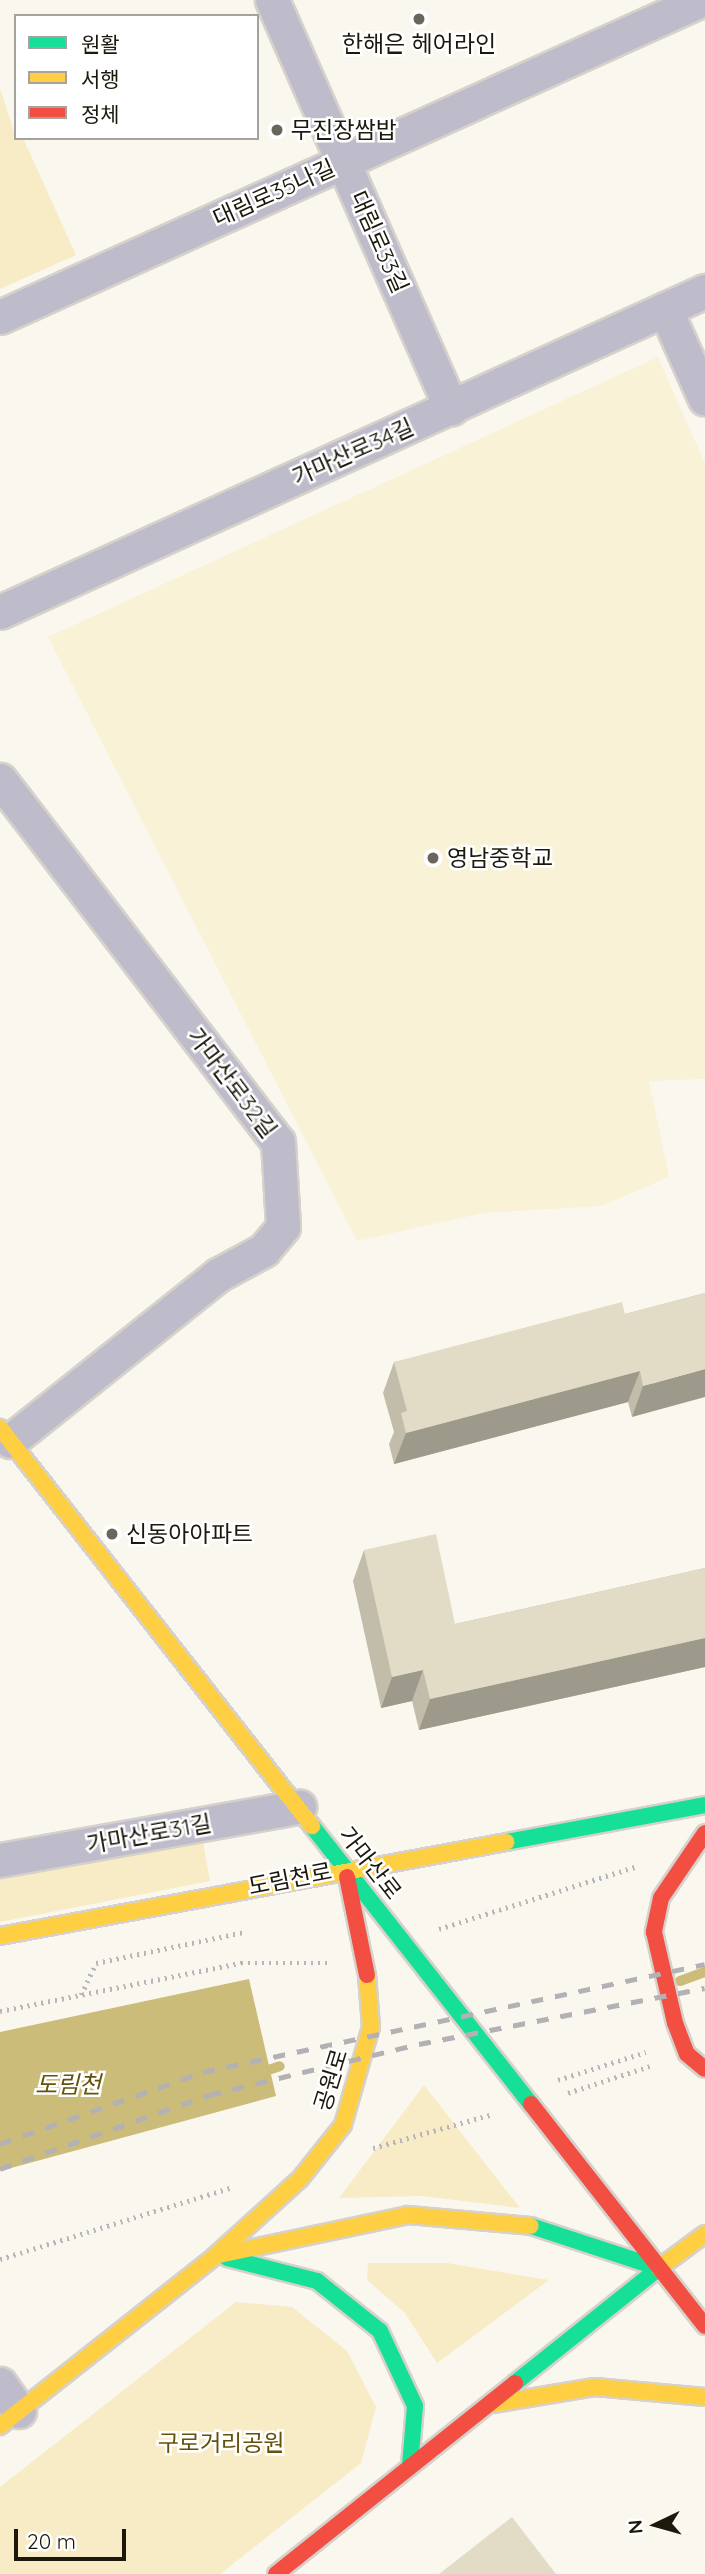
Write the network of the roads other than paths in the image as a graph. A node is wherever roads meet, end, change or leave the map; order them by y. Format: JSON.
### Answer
{"nodes":[{"id":1,"x":272,"y":0,"type":"edge"},
{"id":2,"x":701,"y":0,"type":"edge"},
{"id":3,"x":343,"y":162,"type":"junction"},
{"id":4,"x":705,"y":290,"type":"edge"},
{"id":5,"x":665,"y":309,"type":"junction"},
{"id":6,"x":0,"y":317,"type":"edge"},
{"id":7,"x":705,"y":399,"type":"edge"},
{"id":8,"x":451,"y":408,"type":"junction"},
{"id":9,"x":0,"y":612,"type":"edge"},
{"id":10,"x":0,"y":780,"type":"edge"},
{"id":11,"x":5,"y":1434,"type":"edge"},
{"id":12,"x":705,"y":1805,"type":"edge"},
{"id":13,"x":299,"y":1807,"type":"junction"},
{"id":14,"x":705,"y":1833,"type":"edge"},
{"id":15,"x":0,"y":1860,"type":"edge"},
{"id":16,"x":345,"y":1868,"type":"junction"},
{"id":17,"x":0,"y":1936,"type":"edge"},
{"id":18,"x":705,"y":2069,"type":"edge"},
{"id":19,"x":705,"y":2234,"type":"edge"},
{"id":20,"x":215,"y":2256,"type":"junction"},
{"id":21,"x":659,"y":2268,"type":"junction"},
{"id":22,"x":705,"y":2326,"type":"edge"},
{"id":23,"x":0,"y":2384,"type":"edge"},
{"id":24,"x":705,"y":2397,"type":"edge"},
{"id":25,"x":487,"y":2405,"type":"junction"},
{"id":26,"x":10,"y":2418,"type":"edge"},
{"id":27,"x":410,"y":2466,"type":"junction"},
{"id":28,"x":276,"y":2574,"type":"edge"}],
"edges":[{"from":1,"to":3,"type":"street","name":"대림로33길"},
{"from":2,"to":3,"type":"street","name":"대림로35나길"},
{"from":3,"to":6,"type":"street","name":"대림로35나길"},
{"from":3,"to":8,"type":"street","name":"대림로33길"},
{"from":4,"to":5,"type":"street","name":"가마산로34길"},
{"from":5,"to":7,"type":"street"},
{"from":5,"to":8,"type":"street","name":"가마산로34길"},
{"from":8,"to":9,"type":"street","name":"가마산로34길"},
{"from":10,"to":11,"type":"street","name":"가마산로32길"},
{"from":11,"to":13,"type":"main road","name":"가마산로"},
{"from":12,"to":16,"type":"main road","name":"도림천로"},
{"from":13,"to":15,"type":"street","name":"가마산로31길"},
{"from":13,"to":16,"type":"main road","name":"가마산로"},
{"from":14,"to":18,"type":"main road"},
{"from":16,"to":17,"type":"main road","name":"도림천로"},
{"from":16,"to":20,"type":"main road","name":"공원로"},
{"from":16,"to":21,"type":"main road","name":"가마산로"},
{"from":19,"to":21,"type":"main road"},
{"from":20,"to":21,"type":"main road"},
{"from":20,"to":26,"type":"main road","name":"공원로"},
{"from":20,"to":27,"type":"main road"},
{"from":21,"to":22,"type":"main road","name":"가마산로"},
{"from":21,"to":25,"type":"main road"},
{"from":23,"to":26,"type":"street"},
{"from":24,"to":25,"type":"main road"},
{"from":25,"to":27,"type":"main road"},
{"from":27,"to":28,"type":"main road"}]}
